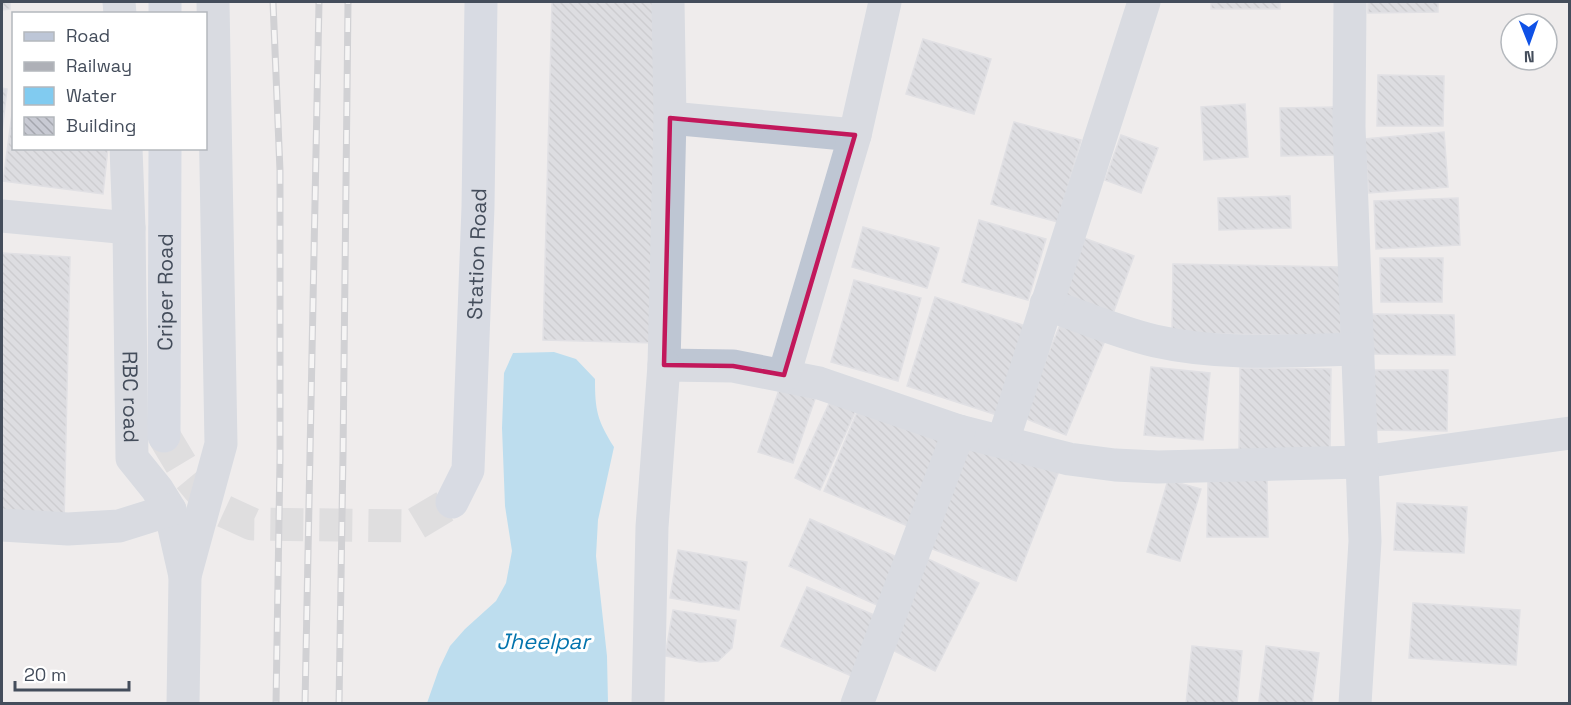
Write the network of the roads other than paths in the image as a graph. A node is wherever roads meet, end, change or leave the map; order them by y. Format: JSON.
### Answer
{"nodes":[{"id":1,"x":213,"y":2,"type":"edge"},
{"id":2,"x":481,"y":2,"type":"edge"},
{"id":3,"x":668,"y":2,"type":"edge"},
{"id":4,"x":885,"y":2,"type":"edge"},
{"id":5,"x":1144,"y":2,"type":"edge"},
{"id":6,"x":1350,"y":2,"type":"edge"},
{"id":7,"x":670,"y":118,"type":"junction"},
{"id":8,"x":855,"y":135,"type":"junction"},
{"id":9,"x":126,"y":150,"type":"edge"},
{"id":10,"x":165,"y":150,"type":"edge"},
{"id":11,"x":2,"y":216,"type":"edge"},
{"id":12,"x":129,"y":228,"type":"junction"},
{"id":13,"x":1046,"y":304,"type":"junction"},
{"id":14,"x":1358,"y":349,"type":"junction"},
{"id":15,"x":664,"y":365,"type":"junction"},
{"id":16,"x":784,"y":375,"type":"junction"},
{"id":17,"x":959,"y":431,"type":"junction"},
{"id":18,"x":1569,"y":433,"type":"edge"},
{"id":19,"x":164,"y":436,"type":"tunnel mouth"},
{"id":20,"x":1003,"y":441,"type":"junction"},
{"id":21,"x":1362,"y":462,"type":"junction"},
{"id":22,"x":452,"y":502,"type":"tunnel mouth"},
{"id":23,"x":170,"y":510,"type":"junction"},
{"id":24,"x":2,"y":525,"type":"edge"},
{"id":25,"x":185,"y":576,"type":"junction"},
{"id":26,"x":183,"y":704,"type":"edge"},
{"id":27,"x":648,"y":704,"type":"edge"},
{"id":28,"x":857,"y":704,"type":"edge"},
{"id":29,"x":1354,"y":704,"type":"edge"}],
"edges":[{"from":1,"to":25,"type":"street"},
{"from":2,"to":22,"type":"main road","name":"Station Road"},
{"from":3,"to":7,"type":"street"},
{"from":4,"to":8,"type":"street"},
{"from":5,"to":13,"type":"street"},
{"from":6,"to":14,"type":"street"},
{"from":7,"to":8,"type":"street"},
{"from":7,"to":15,"type":"street"},
{"from":8,"to":16,"type":"street"},
{"from":9,"to":12,"type":"street","name":"RBC road"},
{"from":10,"to":19,"type":"main road","name":"Criper Road"},
{"from":11,"to":12,"type":"street"},
{"from":12,"to":23,"type":"street","name":"RBC road"},
{"from":13,"to":14,"type":"street"},
{"from":13,"to":20,"type":"street"},
{"from":14,"to":21,"type":"street"},
{"from":15,"to":16,"type":"street"},
{"from":15,"to":27,"type":"street"},
{"from":16,"to":17,"type":"street"},
{"from":17,"to":20,"type":"street"},
{"from":17,"to":28,"type":"street"},
{"from":18,"to":21,"type":"street"},
{"from":20,"to":21,"type":"street"},
{"from":21,"to":29,"type":"street"},
{"from":23,"to":24,"type":"street"},
{"from":23,"to":25,"type":"street","name":"RBC road"},
{"from":25,"to":26,"type":"street","name":"RBC road"}]}
